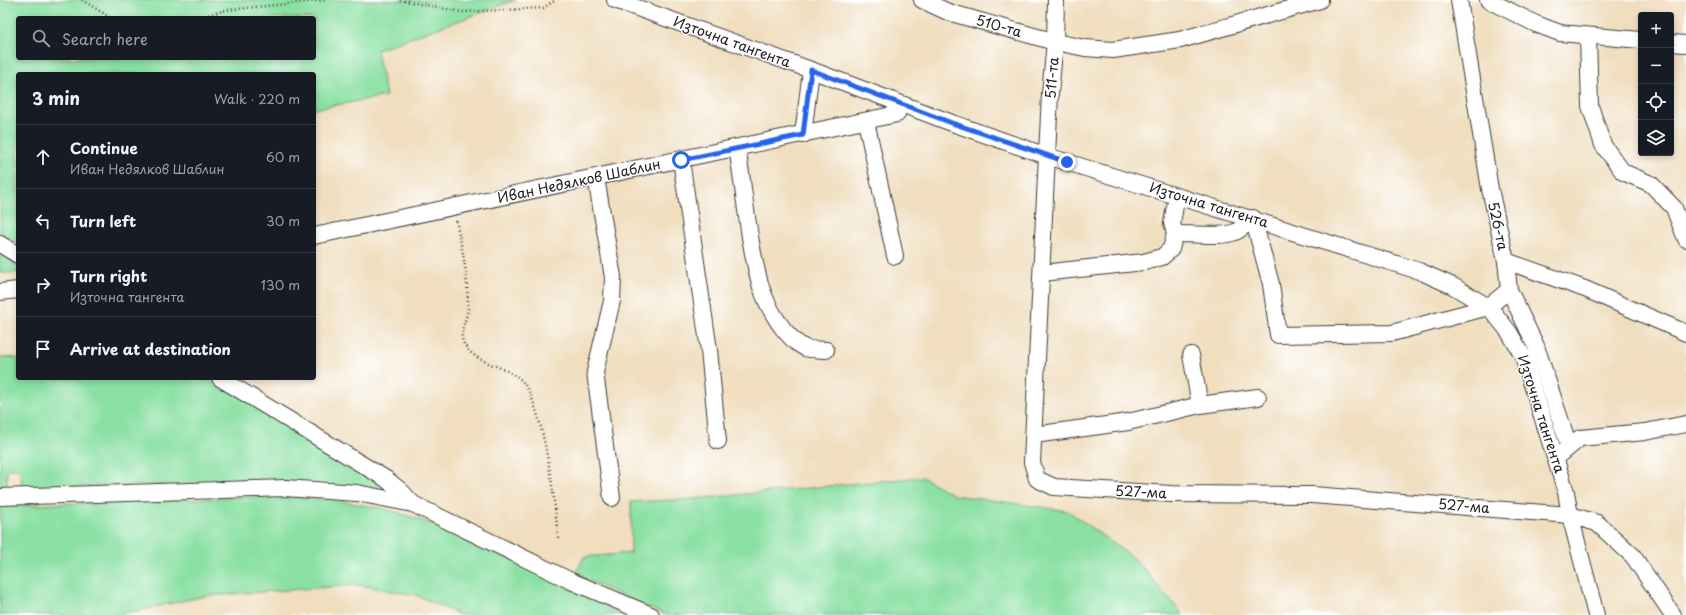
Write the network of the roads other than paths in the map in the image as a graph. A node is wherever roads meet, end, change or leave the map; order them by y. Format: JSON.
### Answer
{"nodes":[{"id":1,"x":615,"y":0,"type":"edge"},
{"id":2,"x":922,"y":0,"type":"edge"},
{"id":3,"x":1056,"y":0,"type":"edge"},
{"id":4,"x":1320,"y":0,"type":"edge"},
{"id":5,"x":1459,"y":0,"type":"edge"},
{"id":6,"x":1488,"y":0,"type":"edge"},
{"id":7,"x":1588,"y":36,"type":"junction"},
{"id":8,"x":1638,"y":40,"type":"edge"},
{"id":9,"x":1055,"y":42,"type":"junction"},
{"id":10,"x":1674,"y":43,"type":"edge"},
{"id":11,"x":1686,"y":44,"type":"edge"},
{"id":12,"x":811,"y":70,"type":"junction"},
{"id":13,"x":897,"y":114,"type":"dead end"},
{"id":14,"x":866,"y":121,"type":"junction"},
{"id":15,"x":803,"y":135,"type":"junction"},
{"id":16,"x":737,"y":148,"type":"junction"},
{"id":17,"x":1047,"y":156,"type":"junction"},
{"id":18,"x":681,"y":160,"type":"junction"},
{"id":19,"x":596,"y":178,"type":"junction"},
{"id":20,"x":1175,"y":206,"type":"dead end"},
{"id":21,"x":1253,"y":218,"type":"junction"},
{"id":22,"x":1175,"y":234,"type":"junction"},
{"id":23,"x":316,"y":236,"type":"edge"},
{"id":24,"x":1686,"y":239,"type":"edge"},
{"id":25,"x":0,"y":244,"type":"edge"},
{"id":26,"x":16,"y":254,"type":"edge"},
{"id":27,"x":895,"y":256,"type":"dead end"},
{"id":28,"x":1506,"y":261,"type":"junction"},
{"id":29,"x":1042,"y":273,"type":"junction"},
{"id":30,"x":16,"y":290,"type":"edge"},
{"id":31,"x":1509,"y":290,"type":"junction"},
{"id":32,"x":0,"y":292,"type":"edge"},
{"id":33,"x":1488,"y":307,"type":"junction"},
{"id":34,"x":1686,"y":333,"type":"edge"},
{"id":35,"x":826,"y":350,"type":"dead end"},
{"id":36,"x":1191,"y":354,"type":"dead end"},
{"id":37,"x":223,"y":380,"type":"edge"},
{"id":38,"x":1258,"y":397,"type":"dead end"},
{"id":39,"x":1200,"y":405,"type":"junction"},
{"id":40,"x":1686,"y":424,"type":"edge"},
{"id":41,"x":1034,"y":435,"type":"junction"},
{"id":42,"x":718,"y":441,"type":"dead end"},
{"id":43,"x":1569,"y":446,"type":"junction"},
{"id":44,"x":1555,"y":458,"type":"junction"},
{"id":45,"x":0,"y":496,"type":"edge"},
{"id":46,"x":612,"y":498,"type":"dead end"},
{"id":47,"x":412,"y":504,"type":"junction"},
{"id":48,"x":1570,"y":515,"type":"junction"},
{"id":49,"x":651,"y":615,"type":"edge"},
{"id":50,"x":1596,"y":615,"type":"edge"},
{"id":51,"x":1673,"y":615,"type":"edge"}],
"edges":[{"from":1,"to":12,"type":"street","name":"Източна тангента"},
{"from":2,"to":9,"type":"street","name":"510-та"},
{"from":3,"to":9,"type":"street","name":"511-та"},
{"from":4,"to":9,"type":"street","name":"510-та"},
{"from":5,"to":28,"type":"street","name":"526-та"},
{"from":6,"to":7,"type":"street"},
{"from":7,"to":8,"type":"street"},
{"from":7,"to":24,"type":"street"},
{"from":9,"to":17,"type":"street","name":"511-та"},
{"from":10,"to":11,"type":"street"},
{"from":12,"to":15,"type":"street"},
{"from":12,"to":17,"type":"street","name":"Източна тангента"},
{"from":13,"to":14,"type":"street","name":"Иван Недялков Шаблин"},
{"from":14,"to":15,"type":"street","name":"Иван Недялков Шаблин"},
{"from":14,"to":27,"type":"street"},
{"from":15,"to":16,"type":"street","name":"Иван Недялков Шаблин"},
{"from":16,"to":18,"type":"street","name":"Иван Недялков Шаблин"},
{"from":16,"to":35,"type":"street"},
{"from":17,"to":21,"type":"street","name":"Източна тангента"},
{"from":17,"to":29,"type":"street","name":"527-ма"},
{"from":18,"to":19,"type":"street","name":"Иван Недялков Шаблин"},
{"from":18,"to":42,"type":"street"},
{"from":19,"to":23,"type":"street","name":"Иван Недялков Шаблин"},
{"from":19,"to":46,"type":"street"},
{"from":20,"to":22,"type":"street"},
{"from":21,"to":22,"type":"street"},
{"from":21,"to":33,"type":"street","name":"Източна тангента"},
{"from":21,"to":33,"type":"street"},
{"from":22,"to":29,"type":"street"},
{"from":25,"to":26,"type":"street"},
{"from":28,"to":31,"type":"street"},
{"from":28,"to":34,"type":"street","name":"526-та"},
{"from":29,"to":41,"type":"street","name":"527-ма"},
{"from":30,"to":32,"type":"street"},
{"from":31,"to":33,"type":"street"},
{"from":31,"to":43,"type":"street"},
{"from":33,"to":44,"type":"street","name":"Източна тангента"},
{"from":36,"to":39,"type":"street"},
{"from":37,"to":47,"type":"street"},
{"from":38,"to":39,"type":"street"},
{"from":39,"to":41,"type":"street"},
{"from":40,"to":43,"type":"street"},
{"from":41,"to":48,"type":"street","name":"527-ма"},
{"from":43,"to":44,"type":"street"},
{"from":44,"to":48,"type":"street","name":"Източна тангента"},
{"from":45,"to":47,"type":"street"},
{"from":47,"to":49,"type":"street"},
{"from":48,"to":50,"type":"street","name":"Източна тангента"},
{"from":48,"to":51,"type":"street","name":"527-ма"}]}
